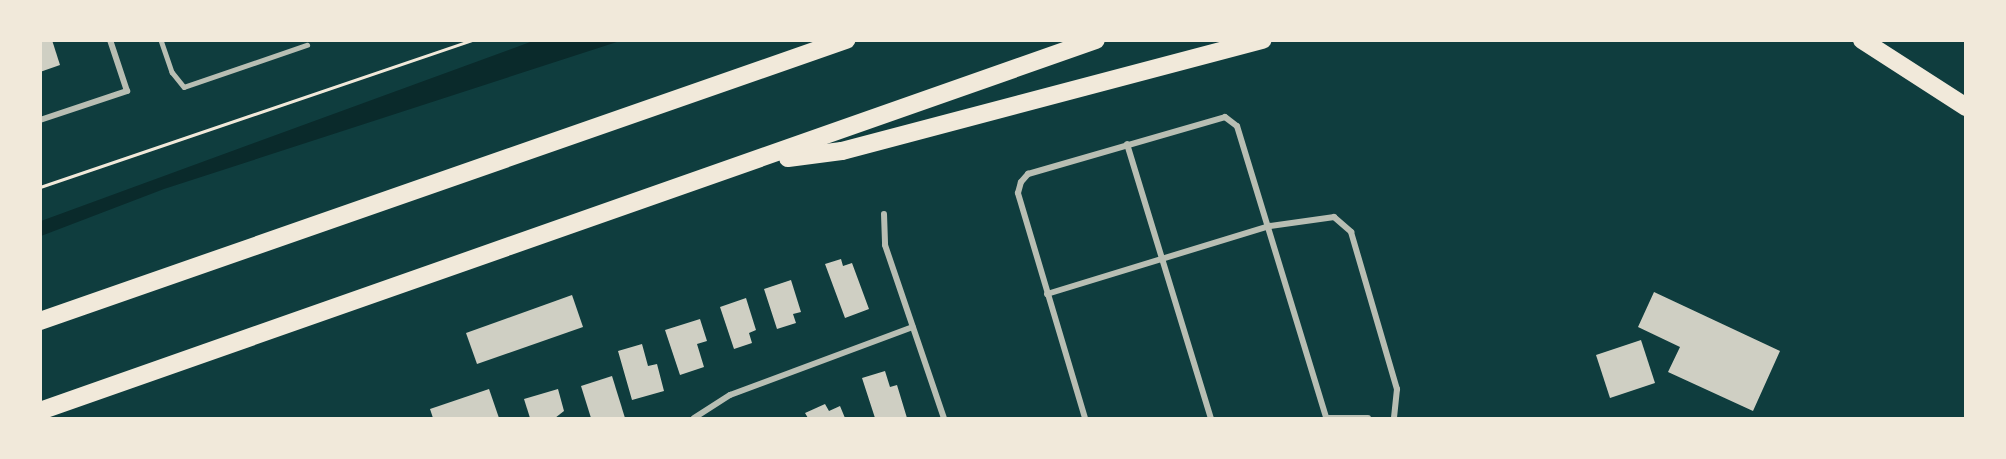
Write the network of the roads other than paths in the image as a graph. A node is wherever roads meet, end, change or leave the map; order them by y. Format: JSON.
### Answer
{"nodes":[{"id":1,"x":111,"y":40,"type":"edge"},
{"id":2,"x":161,"y":40,"type":"edge"},
{"id":3,"x":846,"y":40,"type":"edge"},
{"id":4,"x":1096,"y":40,"type":"edge"},
{"id":5,"x":1263,"y":40,"type":"edge"},
{"id":6,"x":1862,"y":40,"type":"edge"},
{"id":7,"x":307,"y":45,"type":"dead end"},
{"id":8,"x":1965,"y":107,"type":"edge"},
{"id":9,"x":40,"y":120,"type":"edge"},
{"id":10,"x":1127,"y":144,"type":"junction"},
{"id":11,"x":750,"y":162,"type":"junction"},
{"id":12,"x":884,"y":214,"type":"dead end"},
{"id":13,"x":1270,"y":226,"type":"junction"},
{"id":14,"x":1161,"y":257,"type":"junction"},
{"id":15,"x":1047,"y":294,"type":"junction"},
{"id":16,"x":40,"y":321,"type":"edge"},
{"id":17,"x":913,"y":327,"type":"junction"},
{"id":18,"x":40,"y":411,"type":"edge"},
{"id":19,"x":694,"y":418,"type":"edge"},
{"id":20,"x":944,"y":418,"type":"edge"},
{"id":21,"x":1085,"y":418,"type":"edge"},
{"id":22,"x":1211,"y":418,"type":"edge"},
{"id":23,"x":1326,"y":418,"type":"edge"},
{"id":24,"x":1368,"y":418,"type":"edge"},
{"id":25,"x":1394,"y":418,"type":"edge"}],
"edges":[{"from":1,"to":9,"type":"street"},
{"from":2,"to":7,"type":"lane"},
{"from":3,"to":16,"type":"highway"},
{"from":4,"to":11,"type":"highway"},
{"from":5,"to":11,"type":"highway"},
{"from":6,"to":8,"type":"highway"},
{"from":10,"to":13,"type":"street"},
{"from":10,"to":14,"type":"street"},
{"from":10,"to":15,"type":"street"},
{"from":11,"to":18,"type":"highway"},
{"from":12,"to":17,"type":"street"},
{"from":13,"to":14,"type":"street"},
{"from":13,"to":23,"type":"street"},
{"from":13,"to":25,"type":"street"},
{"from":14,"to":15,"type":"street"},
{"from":14,"to":22,"type":"street"},
{"from":15,"to":21,"type":"street"},
{"from":17,"to":19,"type":"street"},
{"from":17,"to":20,"type":"street"},
{"from":23,"to":24,"type":"street"}]}
